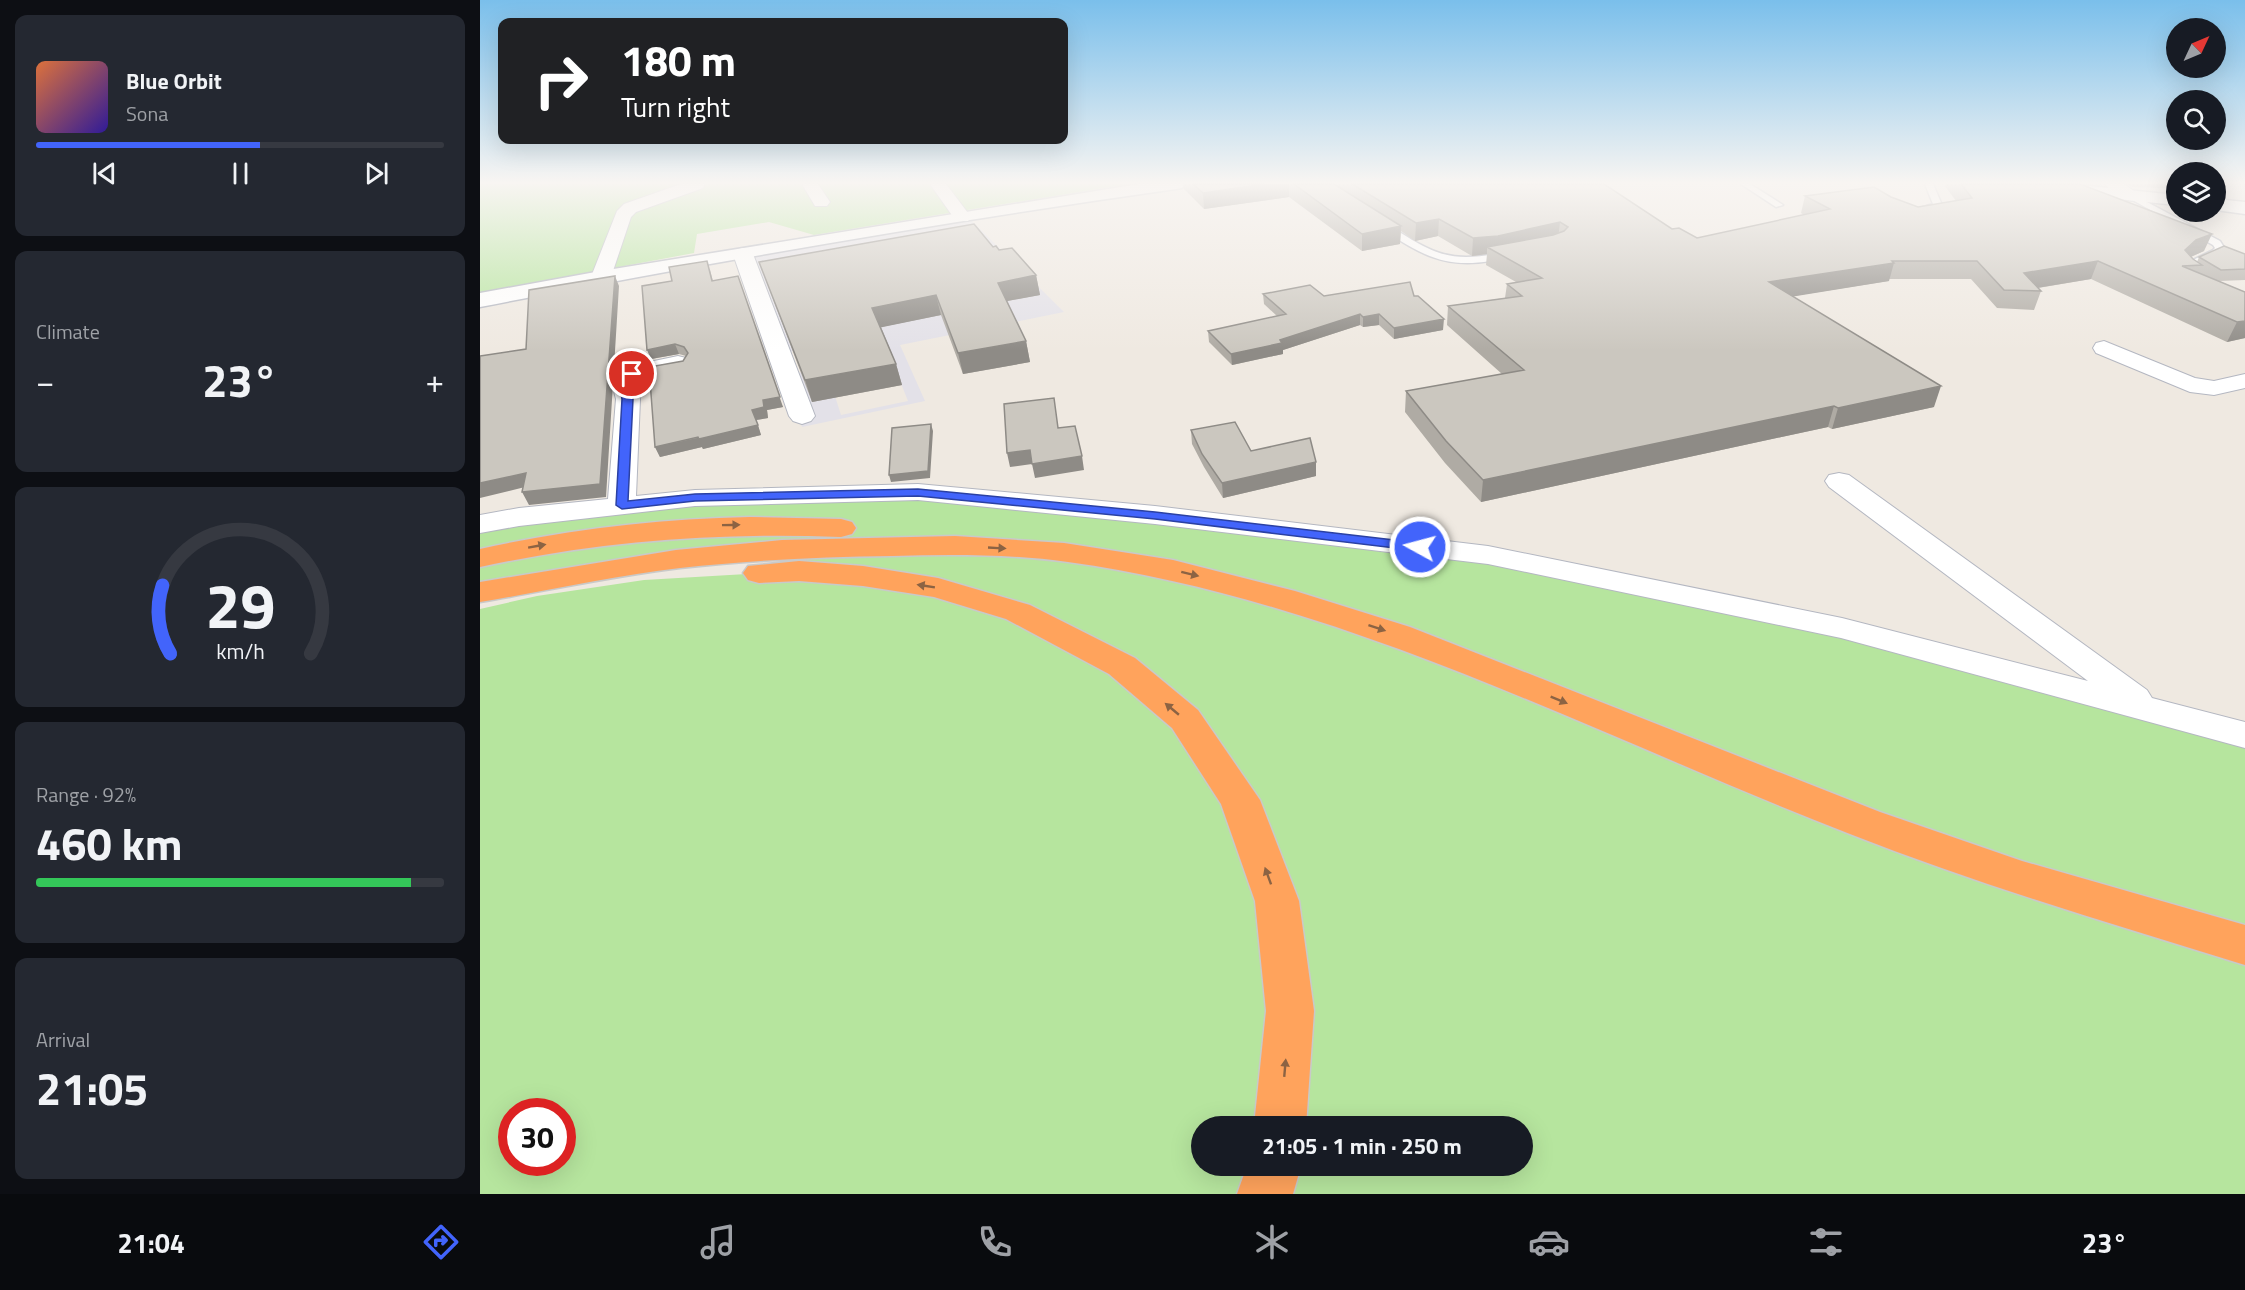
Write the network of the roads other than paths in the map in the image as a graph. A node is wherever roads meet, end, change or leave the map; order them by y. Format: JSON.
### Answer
{"nodes":[{"id":1,"x":614,"y":240,"type":"edge"},
{"id":2,"x":871,"y":240,"type":"edge"},
{"id":3,"x":1404,"y":240,"type":"edge"},
{"id":4,"x":2211,"y":240,"type":"edge"},
{"id":5,"x":743,"y":254,"type":"junction"},
{"id":6,"x":1517,"y":254,"type":"edge"},
{"id":7,"x":601,"y":277,"type":"junction"},
{"id":8,"x":2199,"y":280,"type":"edge"},
{"id":9,"x":480,"y":300,"type":"edge"},
{"id":10,"x":2104,"y":348,"type":"dead end"},
{"id":11,"x":678,"y":363,"type":"edge"},
{"id":12,"x":2245,"y":381,"type":"edge"},
{"id":13,"x":802,"y":416,"type":"dead end"},
{"id":14,"x":1839,"y":481,"type":"dead end"},
{"id":15,"x":622,"y":505,"type":"junction"},
{"id":16,"x":480,"y":524,"type":"edge"},
{"id":17,"x":955,"y":546,"type":"junction"},
{"id":18,"x":480,"y":558,"type":"edge"},
{"id":19,"x":480,"y":592,"type":"edge"},
{"id":20,"x":480,"y":609,"type":"edge"},
{"id":21,"x":2150,"y":710,"type":"junction"},
{"id":22,"x":2245,"y":735,"type":"edge"},
{"id":23,"x":2245,"y":945,"type":"edge"},
{"id":24,"x":1281,"y":1116,"type":"edge"},
{"id":25,"x":1271,"y":1176,"type":"edge"},
{"id":26,"x":1266,"y":1194,"type":"edge"}],
"edges":[{"from":1,"to":7,"type":"street"},
{"from":2,"to":5,"type":"street"},
{"from":3,"to":6,"type":"lane"},
{"from":4,"to":8,"type":"lane"},
{"from":5,"to":7,"type":"street"},
{"from":5,"to":13,"type":"street"},
{"from":7,"to":9,"type":"street"},
{"from":10,"to":12,"type":"street"},
{"from":11,"to":15,"type":"street"},
{"from":14,"to":21,"type":"street"},
{"from":15,"to":16,"type":"street"},
{"from":15,"to":21,"type":"street"},
{"from":18,"to":17,"type":"highway","one_way":true},
{"from":17,"to":19,"type":"highway"},
{"from":17,"to":23,"type":"highway","one_way":true},
{"from":24,"to":20,"type":"highway","one_way":true},
{"from":21,"to":22,"type":"street"},
{"from":25,"to":26,"type":"highway"}]}
